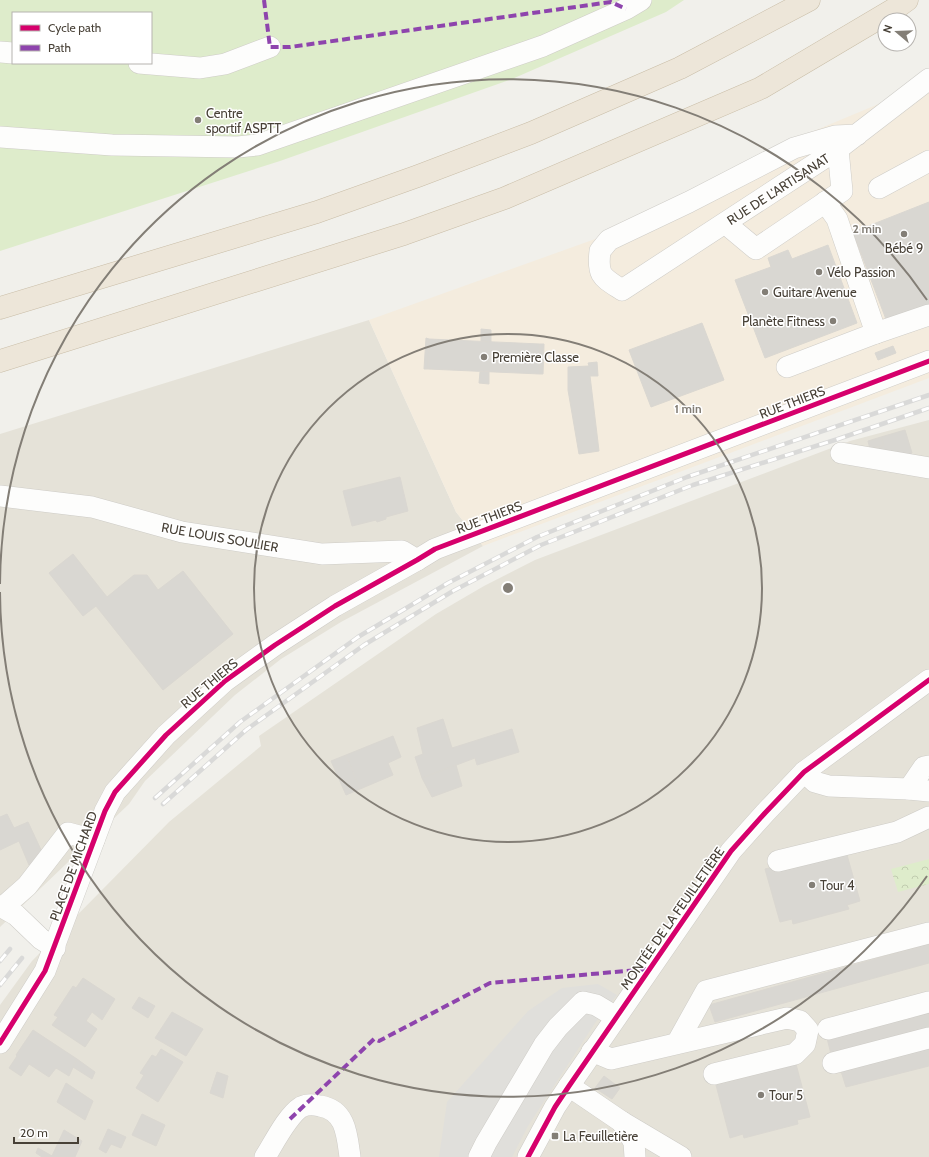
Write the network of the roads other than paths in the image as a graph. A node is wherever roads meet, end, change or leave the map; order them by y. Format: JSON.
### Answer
{"nodes":[{"id":1,"x":641,"y":0,"type":"edge"},
{"id":2,"x":809,"y":0,"type":"edge"},
{"id":3,"x":907,"y":0,"type":"edge"},
{"id":4,"x":270,"y":47,"type":"dead end"},
{"id":5,"x":0,"y":52,"type":"edge"},
{"id":6,"x":12,"y":53,"type":"edge"},
{"id":7,"x":151,"y":64,"type":"edge"},
{"id":8,"x":929,"y":79,"type":"edge"},
{"id":9,"x":857,"y":135,"type":"junction"},
{"id":10,"x":0,"y":137,"type":"edge"},
{"id":11,"x":838,"y":149,"type":"junction"},
{"id":12,"x":929,"y":161,"type":"edge"},
{"id":13,"x":879,"y":188,"type":"dead end"},
{"id":14,"x":825,"y":202,"type":"junction"},
{"id":15,"x":726,"y":224,"type":"junction"},
{"id":16,"x":0,"y":308,"type":"edge"},
{"id":17,"x":929,"y":315,"type":"edge"},
{"id":18,"x":876,"y":333,"type":"junction"},
{"id":19,"x":0,"y":360,"type":"edge"},
{"id":20,"x":929,"y":361,"type":"edge"},
{"id":21,"x":787,"y":367,"type":"dead end"},
{"id":22,"x":841,"y":454,"type":"dead end"},
{"id":23,"x":929,"y":468,"type":"edge"},
{"id":24,"x":0,"y":496,"type":"edge"},
{"id":25,"x":417,"y":560,"type":"junction"},
{"id":26,"x":929,"y":680,"type":"edge"},
{"id":27,"x":929,"y":766,"type":"edge"},
{"id":28,"x":804,"y":772,"type":"junction"},
{"id":29,"x":919,"y":790,"type":"edge"},
{"id":30,"x":115,"y":792,"type":"joint"},
{"id":31,"x":929,"y":817,"type":"edge"},
{"id":32,"x":94,"y":840,"type":"junction"},
{"id":33,"x":778,"y":861,"type":"dead end"},
{"id":34,"x":2,"y":907,"type":"edge"},
{"id":35,"x":929,"y":934,"type":"edge"},
{"id":36,"x":55,"y":948,"type":"junction"},
{"id":37,"x":929,"y":1002,"type":"edge"},
{"id":38,"x":616,"y":1017,"type":"junction"},
{"id":39,"x":828,"y":1029,"type":"dead end"},
{"id":40,"x":929,"y":1038,"type":"edge"},
{"id":41,"x":0,"y":1043,"type":"edge"},
{"id":42,"x":677,"y":1043,"type":"junction"},
{"id":43,"x":592,"y":1051,"type":"junction"},
{"id":44,"x":833,"y":1063,"type":"dead end"},
{"id":45,"x":714,"y":1074,"type":"dead end"},
{"id":46,"x":569,"y":1086,"type":"junction"},
{"id":47,"x":622,"y":1122,"type":"junction"},
{"id":48,"x":264,"y":1157,"type":"edge"},
{"id":49,"x":350,"y":1157,"type":"edge"},
{"id":50,"x":479,"y":1157,"type":"edge"},
{"id":51,"x":528,"y":1157,"type":"edge"},
{"id":52,"x":635,"y":1157,"type":"edge"},
{"id":53,"x":681,"y":1157,"type":"edge"}],
"edges":[{"from":1,"to":10,"type":"street"},
{"from":2,"to":16,"type":"highway"},
{"from":3,"to":19,"type":"highway"},
{"from":4,"to":7,"type":"street"},
{"from":5,"to":6,"type":"street"},
{"from":8,"to":9,"type":"street","name":"RUE DE L'ARTISANAT"},
{"from":9,"to":11,"type":"street","name":"RUE DE L'ARTISANAT"},
{"from":9,"to":15,"type":"street","name":"RUE DE L'ARTISANAT"},
{"from":11,"to":14,"type":"street"},
{"from":11,"to":15,"type":"street","name":"RUE DE L'ARTISANAT"},
{"from":12,"to":13,"type":"street"},
{"from":14,"to":15,"type":"street"},
{"from":14,"to":18,"type":"street"},
{"from":17,"to":18,"type":"street"},
{"from":18,"to":21,"type":"street"},
{"from":20,"to":25,"type":"street","name":"RUE THIERS"},
{"from":22,"to":23,"type":"street"},
{"from":24,"to":25,"type":"street","name":"RUE LOUIS SOULIER"},
{"from":25,"to":30,"type":"street","name":"RUE THIERS"},
{"from":26,"to":28,"type":"street","name":"MONTÉE DE LA FEUILLETIÈRE"},
{"from":27,"to":29,"type":"street"},
{"from":28,"to":29,"type":"street"},
{"from":28,"to":38,"type":"street","name":"MONTÉE DE LA FEUILLETIÈRE"},
{"from":30,"to":32,"type":"street","name":"PLACE DE MICHARD"},
{"from":31,"to":33,"type":"street"},
{"from":32,"to":34,"type":"street","name":"PLACE DE MICHARD"},
{"from":32,"to":36,"type":"street","name":"PLACE DE MICHARD"},
{"from":34,"to":36,"type":"street","name":"PLACE DE MICHARD"},
{"from":35,"to":42,"type":"street"},
{"from":36,"to":41,"type":"street"},
{"from":37,"to":39,"type":"street"},
{"from":38,"to":43,"type":"street","name":"MONTÉE DE LA FEUILLETIÈRE"},
{"from":38,"to":50,"type":"street"},
{"from":40,"to":44,"type":"street"},
{"from":42,"to":43,"type":"street"},
{"from":42,"to":45,"type":"street"},
{"from":43,"to":46,"type":"street","name":"MONTÉE DE LA FEUILLETIÈRE"},
{"from":46,"to":47,"type":"street"},
{"from":46,"to":51,"type":"street","name":"MONTÉE DE LA FEUILLETIÈRE"},
{"from":47,"to":52,"type":"street"},
{"from":47,"to":53,"type":"street"},
{"from":48,"to":49,"type":"street"}]}
